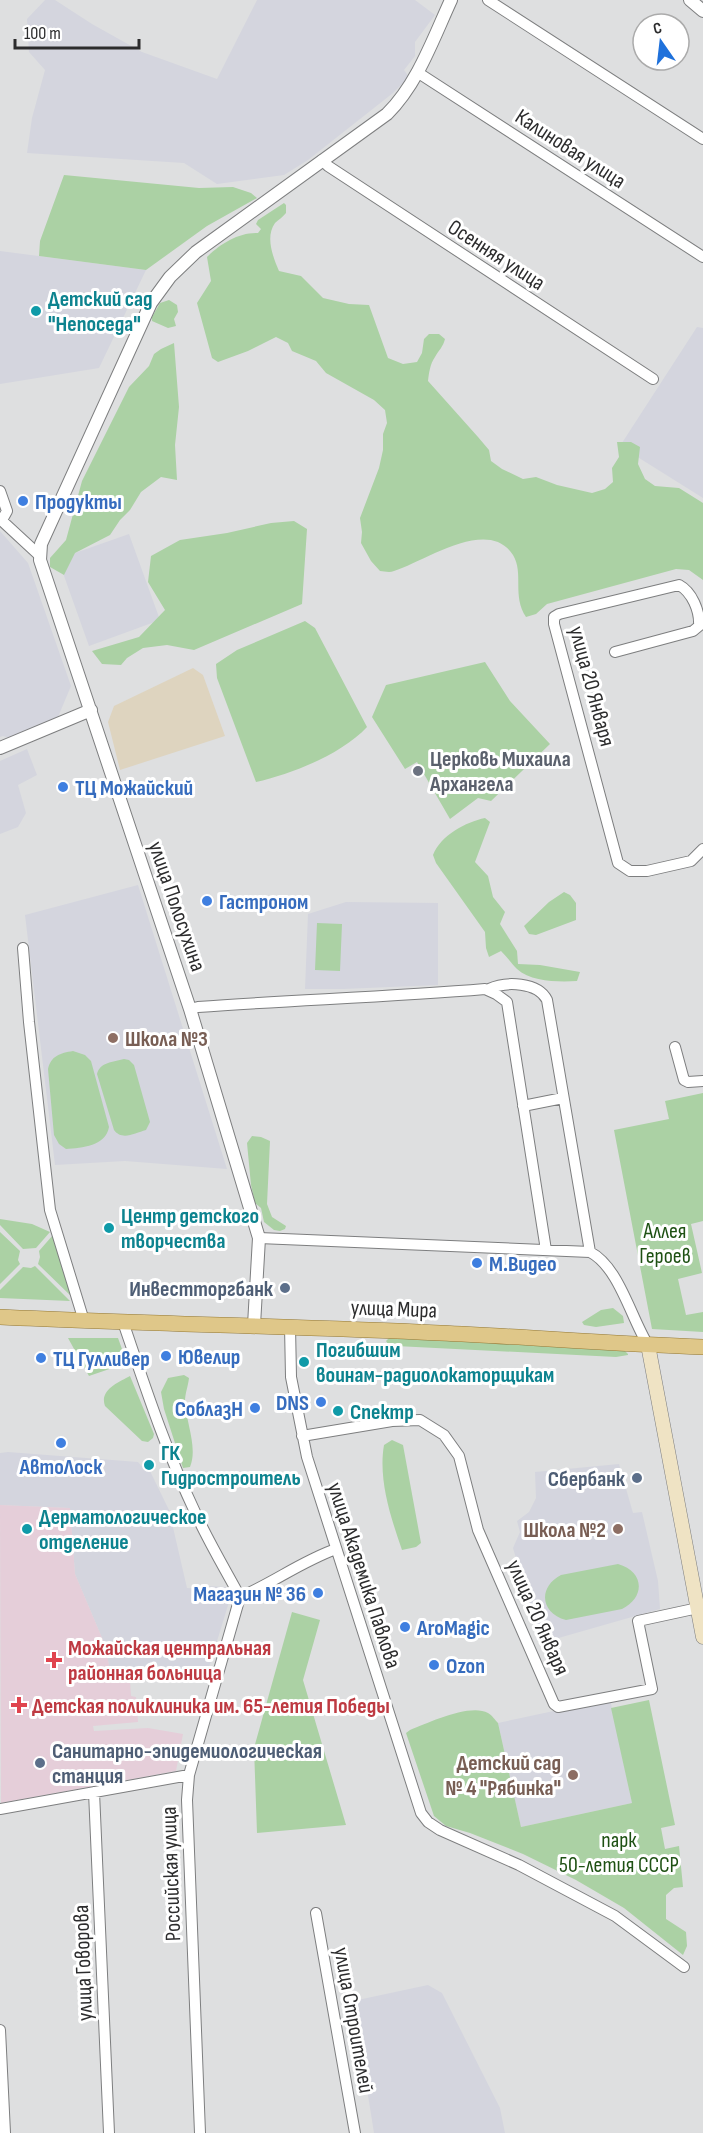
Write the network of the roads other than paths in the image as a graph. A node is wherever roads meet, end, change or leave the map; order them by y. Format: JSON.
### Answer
{"nodes":[{"id":1,"x":451,"y":0,"type":"edge"},
{"id":2,"x":488,"y":0,"type":"edge"},
{"id":3,"x":690,"y":0,"type":"edge"},
{"id":4,"x":703,"y":11,"type":"edge"},
{"id":5,"x":417,"y":72,"type":"junction"},
{"id":6,"x":703,"y":139,"type":"edge"},
{"id":7,"x":322,"y":160,"type":"junction"},
{"id":8,"x":703,"y":257,"type":"edge"},
{"id":9,"x":653,"y":379,"type":"dead end"},
{"id":10,"x":0,"y":491,"type":"edge"},
{"id":11,"x":1,"y":520,"type":"edge"},
{"id":12,"x":39,"y":555,"type":"junction"},
{"id":13,"x":615,"y":652,"type":"dead end"},
{"id":14,"x":91,"y":710,"type":"junction"},
{"id":15,"x":0,"y":748,"type":"edge"},
{"id":16,"x":703,"y":849,"type":"edge"},
{"id":17,"x":24,"y":948,"type":"dead end"},
{"id":18,"x":489,"y":989,"type":"junction"},
{"id":19,"x":190,"y":1009,"type":"junction"},
{"id":20,"x":675,"y":1047,"type":"dead end"},
{"id":21,"x":703,"y":1081,"type":"edge"},
{"id":22,"x":563,"y":1098,"type":"junction"},
{"id":23,"x":523,"y":1106,"type":"junction"},
{"id":24,"x":259,"y":1238,"type":"junction"},
{"id":25,"x":546,"y":1250,"type":"junction"},
{"id":26,"x":590,"y":1252,"type":"junction"},
{"id":27,"x":0,"y":1317,"type":"edge"},
{"id":28,"x":84,"y":1321,"type":"junction"},
{"id":29,"x":123,"y":1322,"type":"junction"},
{"id":30,"x":254,"y":1325,"type":"junction"},
{"id":31,"x":290,"y":1326,"type":"junction"},
{"id":32,"x":648,"y":1345,"type":"junction"},
{"id":33,"x":703,"y":1347,"type":"edge"},
{"id":34,"x":302,"y":1436,"type":"junction"},
{"id":35,"x":336,"y":1549,"type":"junction"},
{"id":36,"x":240,"y":1597,"type":"junction"},
{"id":37,"x":698,"y":1608,"type":"junction"},
{"id":38,"x":703,"y":1637,"type":"edge"},
{"id":39,"x":189,"y":1775,"type":"junction"},
{"id":40,"x":94,"y":1792,"type":"junction"},
{"id":41,"x":0,"y":1809,"type":"edge"},
{"id":42,"x":316,"y":1913,"type":"dead end"},
{"id":43,"x":684,"y":1967,"type":"dead end"},
{"id":44,"x":0,"y":2030,"type":"edge"},
{"id":45,"x":5,"y":2133,"type":"edge"},
{"id":46,"x":109,"y":2133,"type":"edge"},
{"id":47,"x":200,"y":2133,"type":"edge"},
{"id":48,"x":355,"y":2133,"type":"edge"}],
"edges":[{"from":1,"to":5,"type":"street"},
{"from":2,"to":6,"type":"street"},
{"from":3,"to":4,"type":"street"},
{"from":5,"to":7,"type":"street"},
{"from":5,"to":8,"type":"street","name":"Калиновая улица"},
{"from":7,"to":9,"type":"street","name":"Осенняя улица"},
{"from":7,"to":12,"type":"street"},
{"from":10,"to":11,"type":"street","name":"улица Полосухина"},
{"from":11,"to":12,"type":"street","name":"улица Полосухина"},
{"from":12,"to":14,"type":"street","name":"улица Полосухина"},
{"from":13,"to":16,"type":"street","name":"улица 20 Января"},
{"from":14,"to":15,"type":"street"},
{"from":14,"to":19,"type":"street","name":"улица Полосухина"},
{"from":17,"to":28,"type":"street"},
{"from":18,"to":19,"type":"street"},
{"from":18,"to":22,"type":"street"},
{"from":18,"to":23,"type":"street"},
{"from":19,"to":24,"type":"street","name":"улица Полосухина"},
{"from":20,"to":21,"type":"street"},
{"from":22,"to":23,"type":"street"},
{"from":22,"to":26,"type":"street"},
{"from":23,"to":25,"type":"street"},
{"from":24,"to":25,"type":"street"},
{"from":24,"to":30,"type":"street","name":"улица Полосухина"},
{"from":25,"to":26,"type":"street"},
{"from":26,"to":32,"type":"street"},
{"from":27,"to":28,"type":"main road","name":"улица Мира"},
{"from":28,"to":29,"type":"main road","name":"улица Мира"},
{"from":29,"to":30,"type":"main road","name":"улица Мира"},
{"from":29,"to":36,"type":"street"},
{"from":30,"to":31,"type":"main road","name":"улица Мира"},
{"from":31,"to":32,"type":"main road","name":"улица Мира"},
{"from":31,"to":34,"type":"street","name":"улица Академика Павлова"},
{"from":32,"to":33,"type":"main road","name":"улица Мира"},
{"from":32,"to":37,"type":"main road"},
{"from":34,"to":35,"type":"street","name":"улица Академика Павлова"},
{"from":34,"to":37,"type":"street","name":"улица 20 Января"},
{"from":35,"to":36,"type":"street"},
{"from":35,"to":43,"type":"street","name":"улица Академика Павлова"},
{"from":36,"to":39,"type":"street","name":"Российская улица"},
{"from":37,"to":38,"type":"main road"},
{"from":39,"to":40,"type":"street"},
{"from":39,"to":47,"type":"street","name":"Российская улица"},
{"from":40,"to":41,"type":"street"},
{"from":40,"to":46,"type":"street","name":"улица Говорова"},
{"from":42,"to":48,"type":"street","name":"улица Строителей"},
{"from":44,"to":45,"type":"street"}]}
